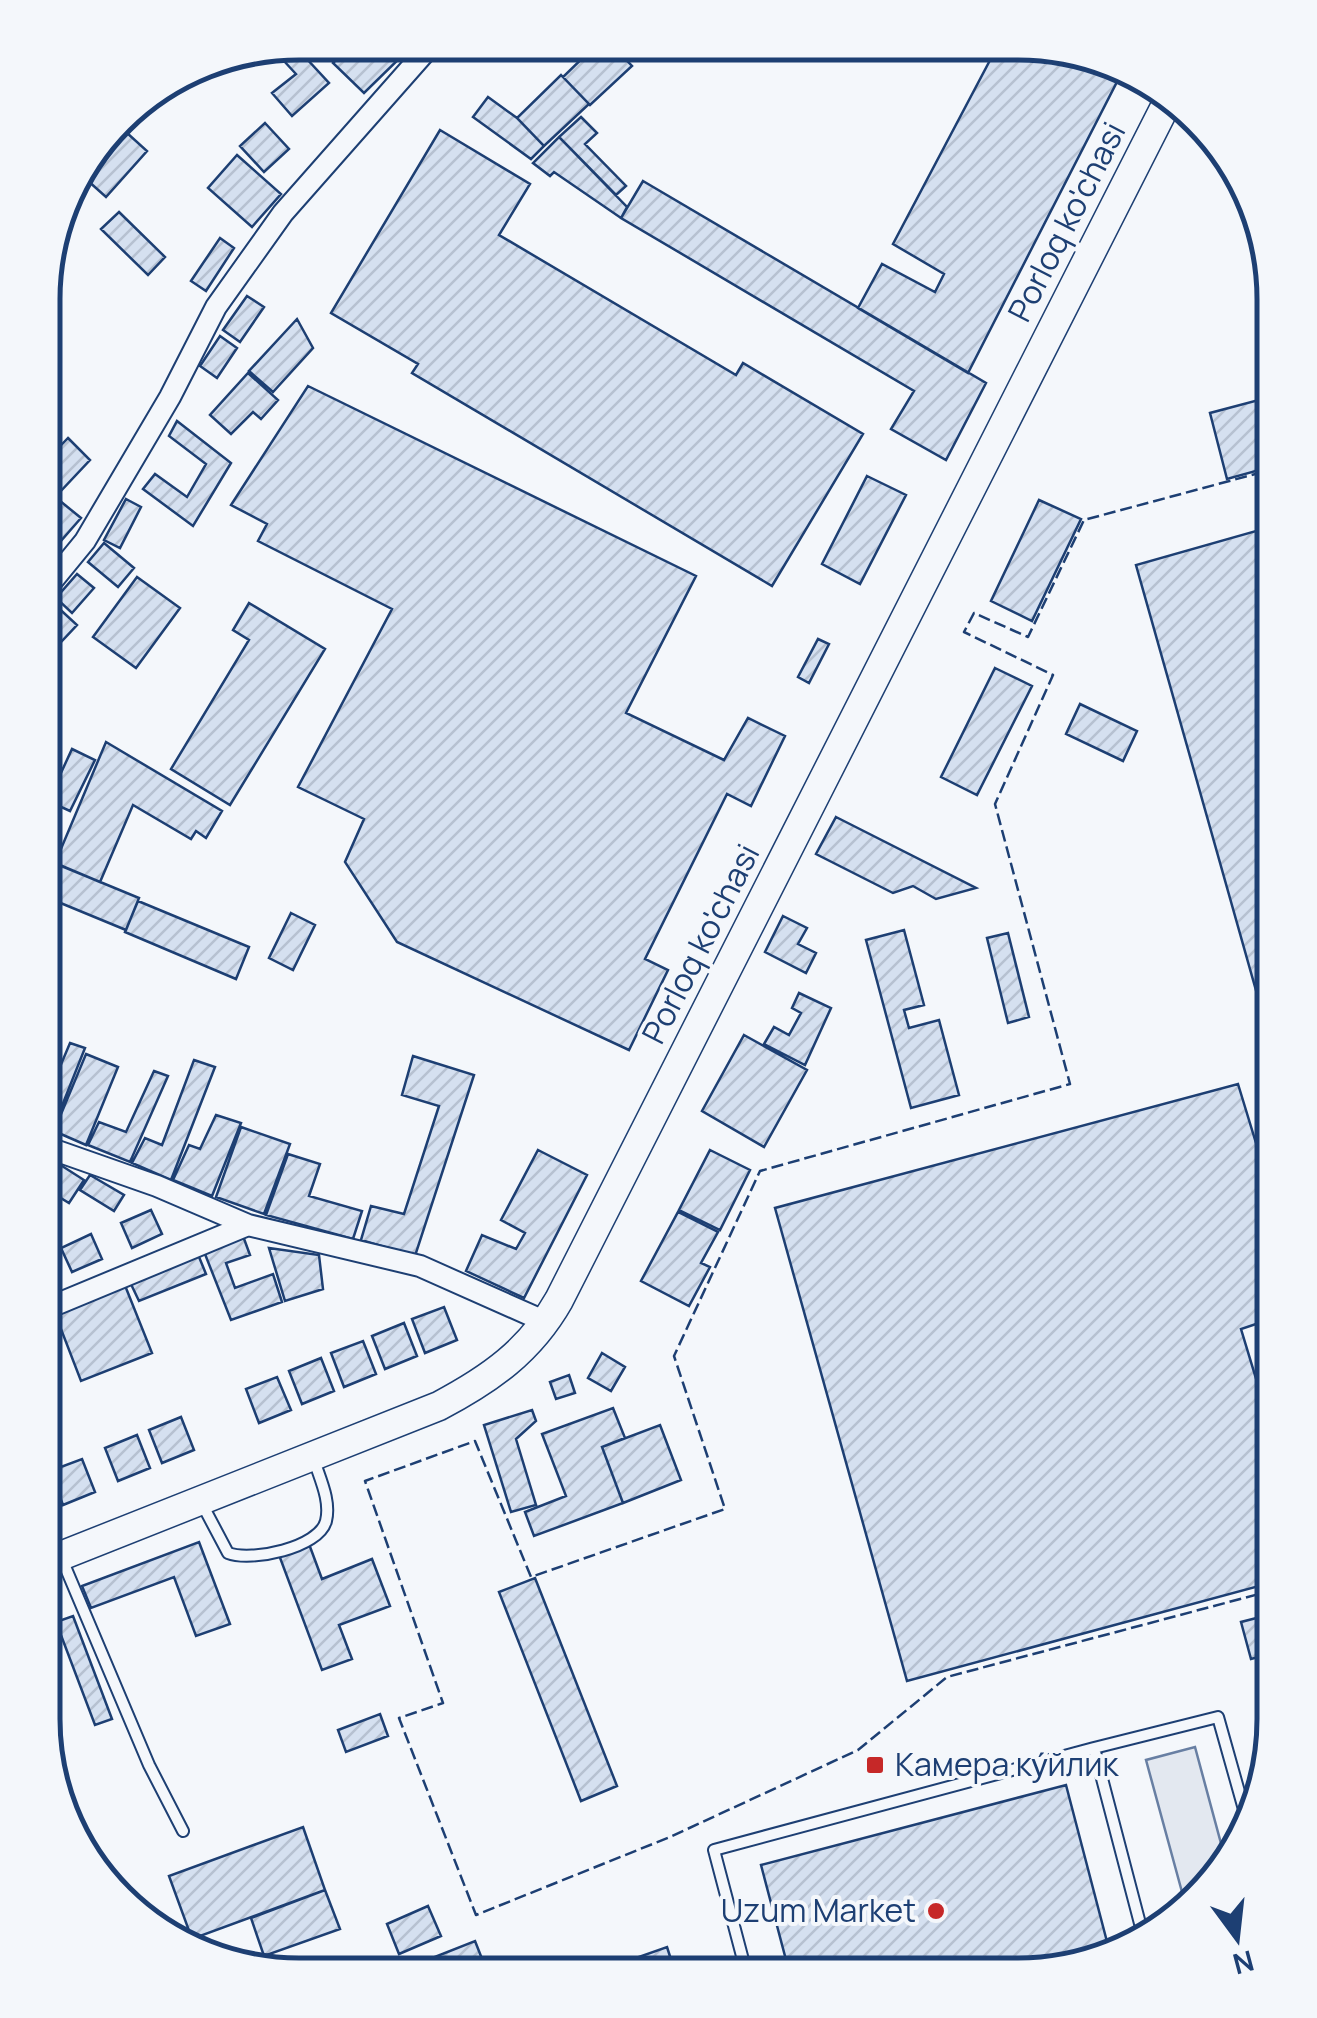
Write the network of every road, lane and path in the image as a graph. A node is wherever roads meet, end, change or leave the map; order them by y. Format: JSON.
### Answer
{"nodes":[{"id":1,"x":419,"y":60,"type":"edge"},
{"id":2,"x":1163,"y":109,"type":"edge"},
{"id":3,"x":60,"y":571,"type":"edge"},
{"id":4,"x":60,"y":1152,"type":"edge"},
{"id":5,"x":248,"y":1225,"type":"junction"},
{"id":6,"x":60,"y":1303,"type":"edge"},
{"id":7,"x":546,"y":1322,"type":"junction"},
{"id":8,"x":313,"y":1456,"type":"junction"},
{"id":9,"x":201,"y":1501,"type":"junction"},
{"id":10,"x":60,"y":1556,"type":"edge"},
{"id":11,"x":60,"y":1576,"type":"edge"},
{"id":12,"x":1094,"y":1748,"type":"junction"},
{"id":13,"x":1242,"y":1801,"type":"edge"},
{"id":14,"x":183,"y":1831,"type":"dead end"},
{"id":15,"x":1140,"y":1924,"type":"edge"},
{"id":16,"x":742,"y":1958,"type":"edge"}],
"edges":[{"from":1,"to":3,"type":"street"},
{"from":2,"to":7,"type":"main road","name":"Porloq ko'chasi"},
{"from":4,"to":5,"type":"street"},
{"from":5,"to":6,"type":"street"},
{"from":5,"to":7,"type":"street"},
{"from":7,"to":8,"type":"main road","name":"Porloq ko'chasi"},
{"from":8,"to":9,"type":"main road","name":"Porloq ko'chasi"},
{"from":8,"to":9,"type":"lane"},
{"from":9,"to":10,"type":"main road","name":"Porloq ko'chasi"},
{"from":11,"to":14,"type":"lane"},
{"from":12,"to":13,"type":"lane"},
{"from":12,"to":15,"type":"lane"},
{"from":12,"to":16,"type":"lane"}]}
